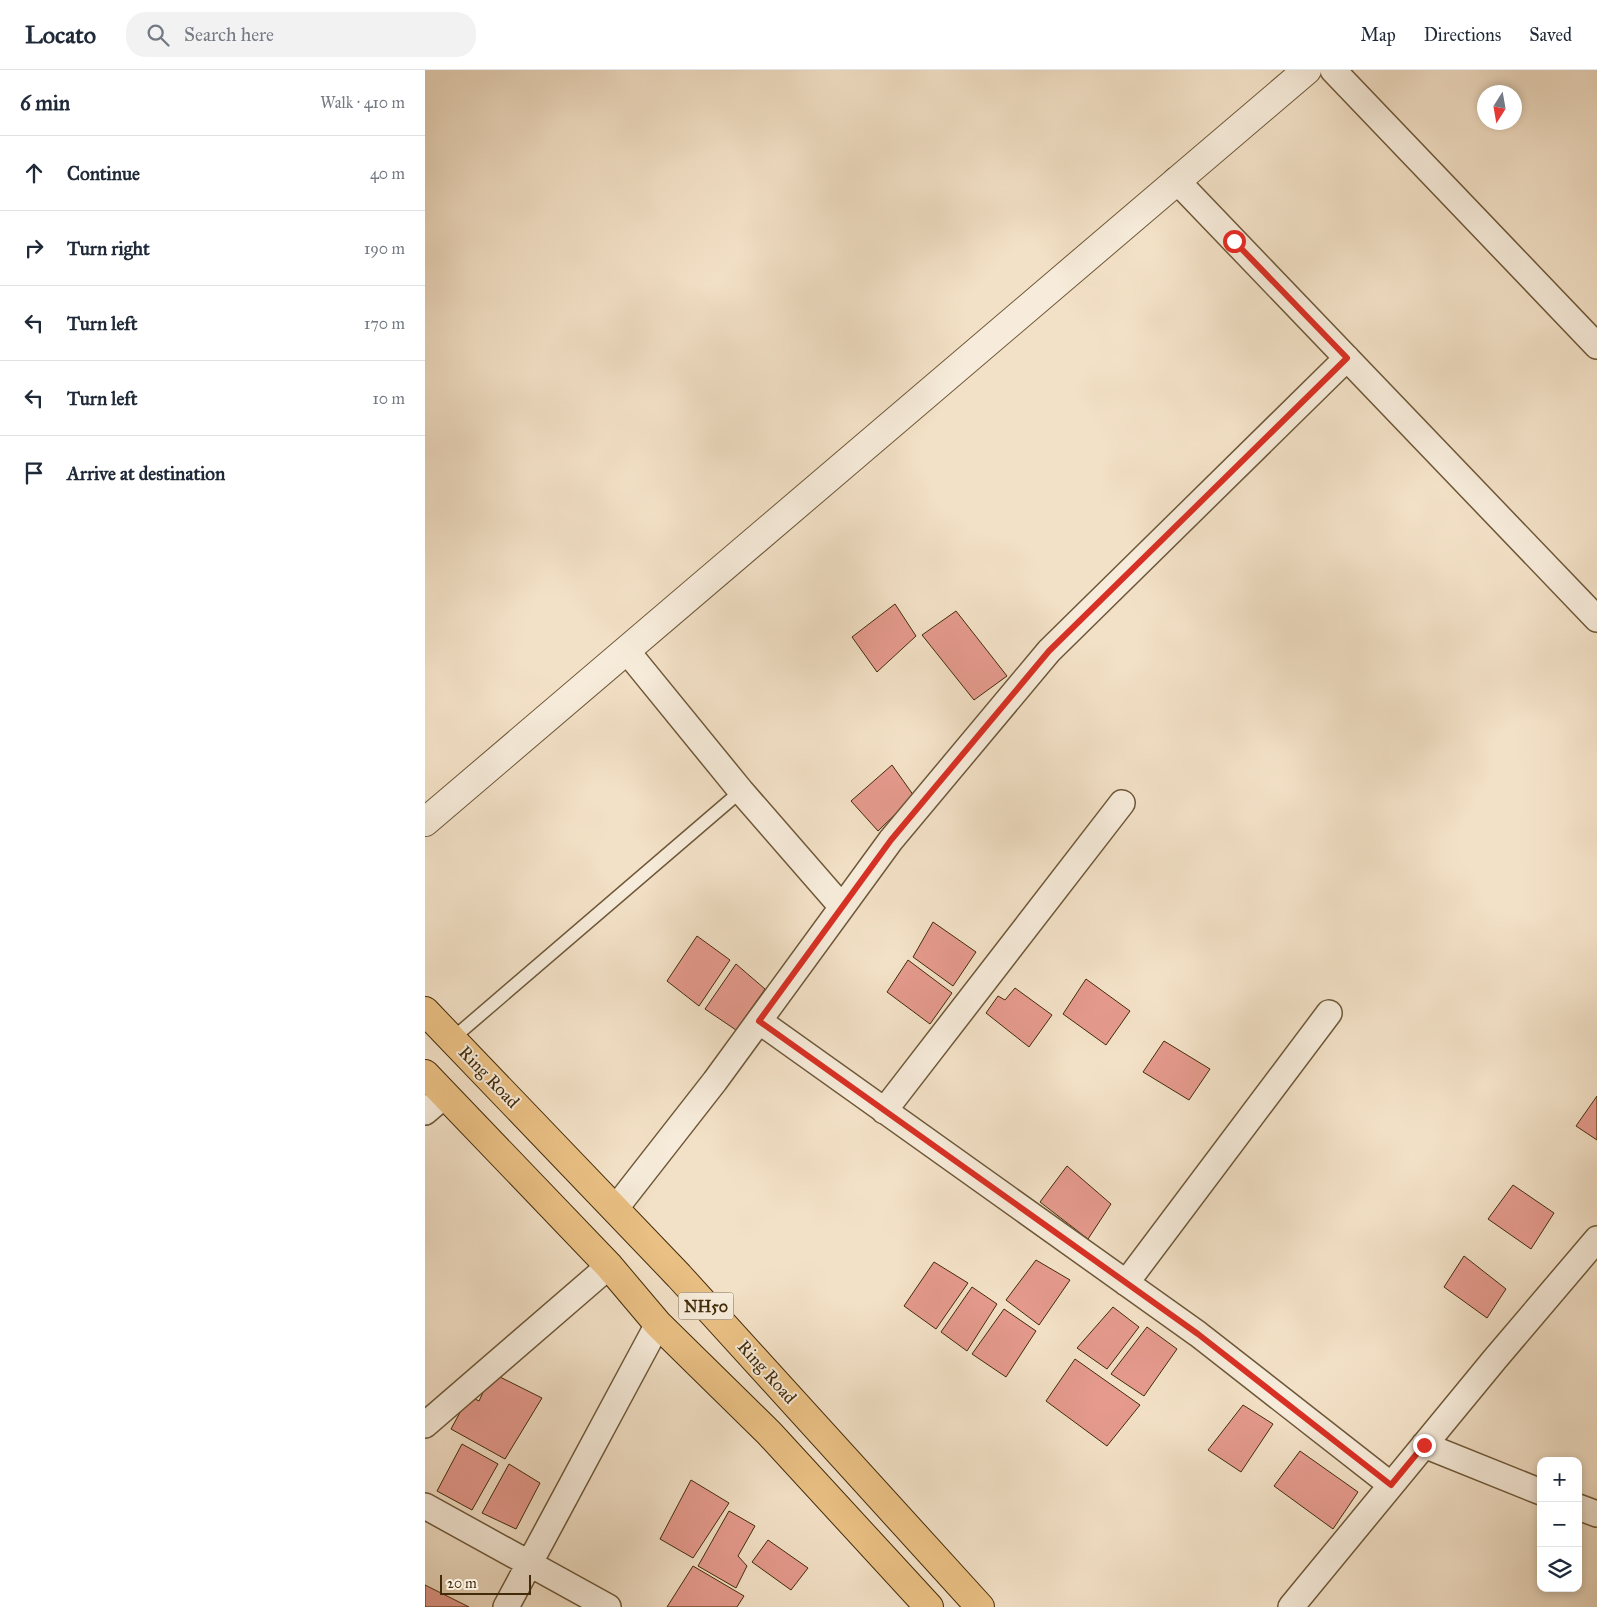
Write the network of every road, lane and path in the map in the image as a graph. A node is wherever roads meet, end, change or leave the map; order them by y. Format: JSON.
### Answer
{"nodes":[{"id":1,"x":1307,"y":70,"type":"edge"},
{"id":2,"x":1333,"y":70,"type":"edge"},
{"id":3,"x":1176,"y":180,"type":"junction"},
{"id":4,"x":1597,"y":346,"type":"edge"},
{"id":5,"x":1347,"y":358,"type":"junction"},
{"id":6,"x":1597,"y":619,"type":"edge"},
{"id":7,"x":626,"y":650,"type":"junction"},
{"id":8,"x":741,"y":791,"type":"junction"},
{"id":9,"x":1122,"y":803,"type":"dead end"},
{"id":10,"x":425,"y":822,"type":"edge"},
{"id":11,"x":842,"y":907,"type":"junction"},
{"id":12,"x":425,"y":1011,"type":"edge"},
{"id":13,"x":1329,"y":1013,"type":"dead end"},
{"id":14,"x":759,"y":1021,"type":"junction"},
{"id":15,"x":452,"y":1039,"type":"junction"},
{"id":16,"x":425,"y":1074,"type":"edge"},
{"id":17,"x":445,"y":1095,"type":"junction"},
{"id":18,"x":884,"y":1111,"type":"junction"},
{"id":19,"x":425,"y":1112,"type":"edge"},
{"id":20,"x":615,"y":1209,"type":"junction"},
{"id":21,"x":1597,"y":1239,"type":"edge"},
{"id":22,"x":609,"y":1266,"type":"junction"},
{"id":23,"x":1126,"y":1283,"type":"junction"},
{"id":24,"x":658,"y":1324,"type":"junction"},
{"id":25,"x":425,"y":1425,"type":"edge"},
{"id":26,"x":1424,"y":1445,"type":"junction"},
{"id":27,"x":1391,"y":1485,"type":"junction"},
{"id":28,"x":1537,"y":1490,"type":"edge"},
{"id":29,"x":425,"y":1506,"type":"edge"},
{"id":30,"x":1582,"y":1508,"type":"edge"},
{"id":31,"x":1597,"y":1514,"type":"edge"},
{"id":32,"x":530,"y":1563,"type":"junction"},
{"id":33,"x":506,"y":1607,"type":"edge"},
{"id":34,"x":608,"y":1607,"type":"edge"},
{"id":35,"x":929,"y":1607,"type":"edge"},
{"id":36,"x":981,"y":1607,"type":"edge"},
{"id":37,"x":1291,"y":1607,"type":"edge"}],
"edges":[{"from":1,"to":3,"type":"street"},
{"from":2,"to":4,"type":"street"},
{"from":3,"to":5,"type":"street"},
{"from":3,"to":7,"type":"street"},
{"from":5,"to":6,"type":"street"},
{"from":5,"to":11,"type":"street"},
{"from":7,"to":8,"type":"street"},
{"from":7,"to":10,"type":"street"},
{"from":8,"to":11,"type":"street"},
{"from":8,"to":15,"type":"lane"},
{"from":9,"to":18,"type":"street"},
{"from":11,"to":14,"type":"street"},
{"from":12,"to":15,"type":"highway","name":"Ring Road","number":"NH50"},
{"from":13,"to":23,"type":"street"},
{"from":14,"to":18,"type":"street"},
{"from":14,"to":20,"type":"street"},
{"from":15,"to":20,"type":"highway","name":"Ring Road","number":"NH50"},
{"from":16,"to":17,"type":"highway","number":"NH50"},
{"from":17,"to":19,"type":"street"},
{"from":17,"to":22,"type":"highway","number":"NH50"},
{"from":18,"to":23,"type":"street"},
{"from":20,"to":36,"type":"highway","name":"Ring Road","number":"NH50"},
{"from":21,"to":26,"type":"street"},
{"from":22,"to":24,"type":"highway","number":"NH50"},
{"from":22,"to":25,"type":"street"},
{"from":23,"to":27,"type":"street"},
{"from":24,"to":32,"type":"street"},
{"from":24,"to":35,"type":"highway","number":"NH50"},
{"from":26,"to":27,"type":"street"},
{"from":26,"to":28,"type":"street"},
{"from":27,"to":37,"type":"street"},
{"from":29,"to":32,"type":"street"},
{"from":30,"to":31,"type":"street"},
{"from":32,"to":33,"type":"street"},
{"from":32,"to":34,"type":"street"}]}
